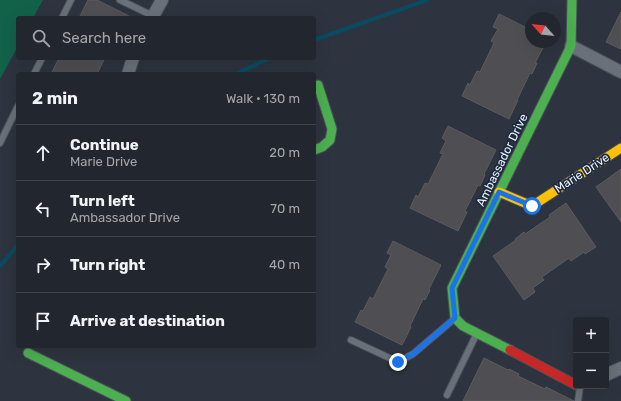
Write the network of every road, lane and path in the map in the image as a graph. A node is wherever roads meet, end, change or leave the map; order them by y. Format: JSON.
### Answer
{"nodes":[{"id":1,"x":70,"y":0,"type":"edge"},
{"id":2,"x":120,"y":0,"type":"edge"},
{"id":3,"x":162,"y":0,"type":"edge"},
{"id":4,"x":572,"y":0,"type":"edge"},
{"id":5,"x":63,"y":16,"type":"edge"},
{"id":6,"x":150,"y":16,"type":"edge"},
{"id":7,"x":153,"y":16,"type":"edge"},
{"id":8,"x":571,"y":46,"type":"junction"},
{"id":9,"x":41,"y":60,"type":"edge"},
{"id":10,"x":133,"y":60,"type":"edge"},
{"id":11,"x":35,"y":72,"type":"edge"},
{"id":12,"x":129,"y":72,"type":"edge"},
{"id":13,"x":621,"y":72,"type":"edge"},
{"id":14,"x":318,"y":85,"type":"dead end"},
{"id":15,"x":16,"y":110,"type":"edge"},
{"id":16,"x":0,"y":143,"type":"edge"},
{"id":17,"x":621,"y":148,"type":"edge"},
{"id":18,"x":316,"y":149,"type":"edge"},
{"id":19,"x":499,"y":192,"type":"junction"},
{"id":20,"x":455,"y":318,"type":"junction"},
{"id":21,"x":476,"y":333,"type":"junction"},
{"id":22,"x":351,"y":340,"type":"dead end"},
{"id":23,"x":28,"y":353,"type":"dead end"},
{"id":24,"x":621,"y":368,"type":"edge"},
{"id":25,"x":609,"y":374,"type":"edge"},
{"id":26,"x":573,"y":383,"type":"edge"},
{"id":27,"x":579,"y":389,"type":"edge"},
{"id":28,"x":447,"y":395,"type":"dead end"},
{"id":29,"x":126,"y":401,"type":"edge"},
{"id":30,"x":578,"y":401,"type":"edge"}],
"edges":[{"from":1,"to":5,"type":"lane"},
{"from":2,"to":6,"type":"lane"},
{"from":3,"to":7,"type":"street"},
{"from":4,"to":8,"type":"street","name":"Ambassador Drive"},
{"from":8,"to":13,"type":"street"},
{"from":8,"to":19,"type":"street","name":"Ambassador Drive"},
{"from":9,"to":11,"type":"lane"},
{"from":10,"to":12,"type":"street"},
{"from":14,"to":18,"type":"street"},
{"from":15,"to":16,"type":"lane"},
{"from":17,"to":19,"type":"street","name":"Marie Drive"},
{"from":19,"to":20,"type":"street","name":"Ambassador Drive"},
{"from":20,"to":21,"type":"street"},
{"from":20,"to":22,"type":"lane"},
{"from":21,"to":26,"type":"street"},
{"from":21,"to":28,"type":"lane"},
{"from":23,"to":29,"type":"street"},
{"from":24,"to":25,"type":"street"},
{"from":27,"to":30,"type":"lane"}]}
